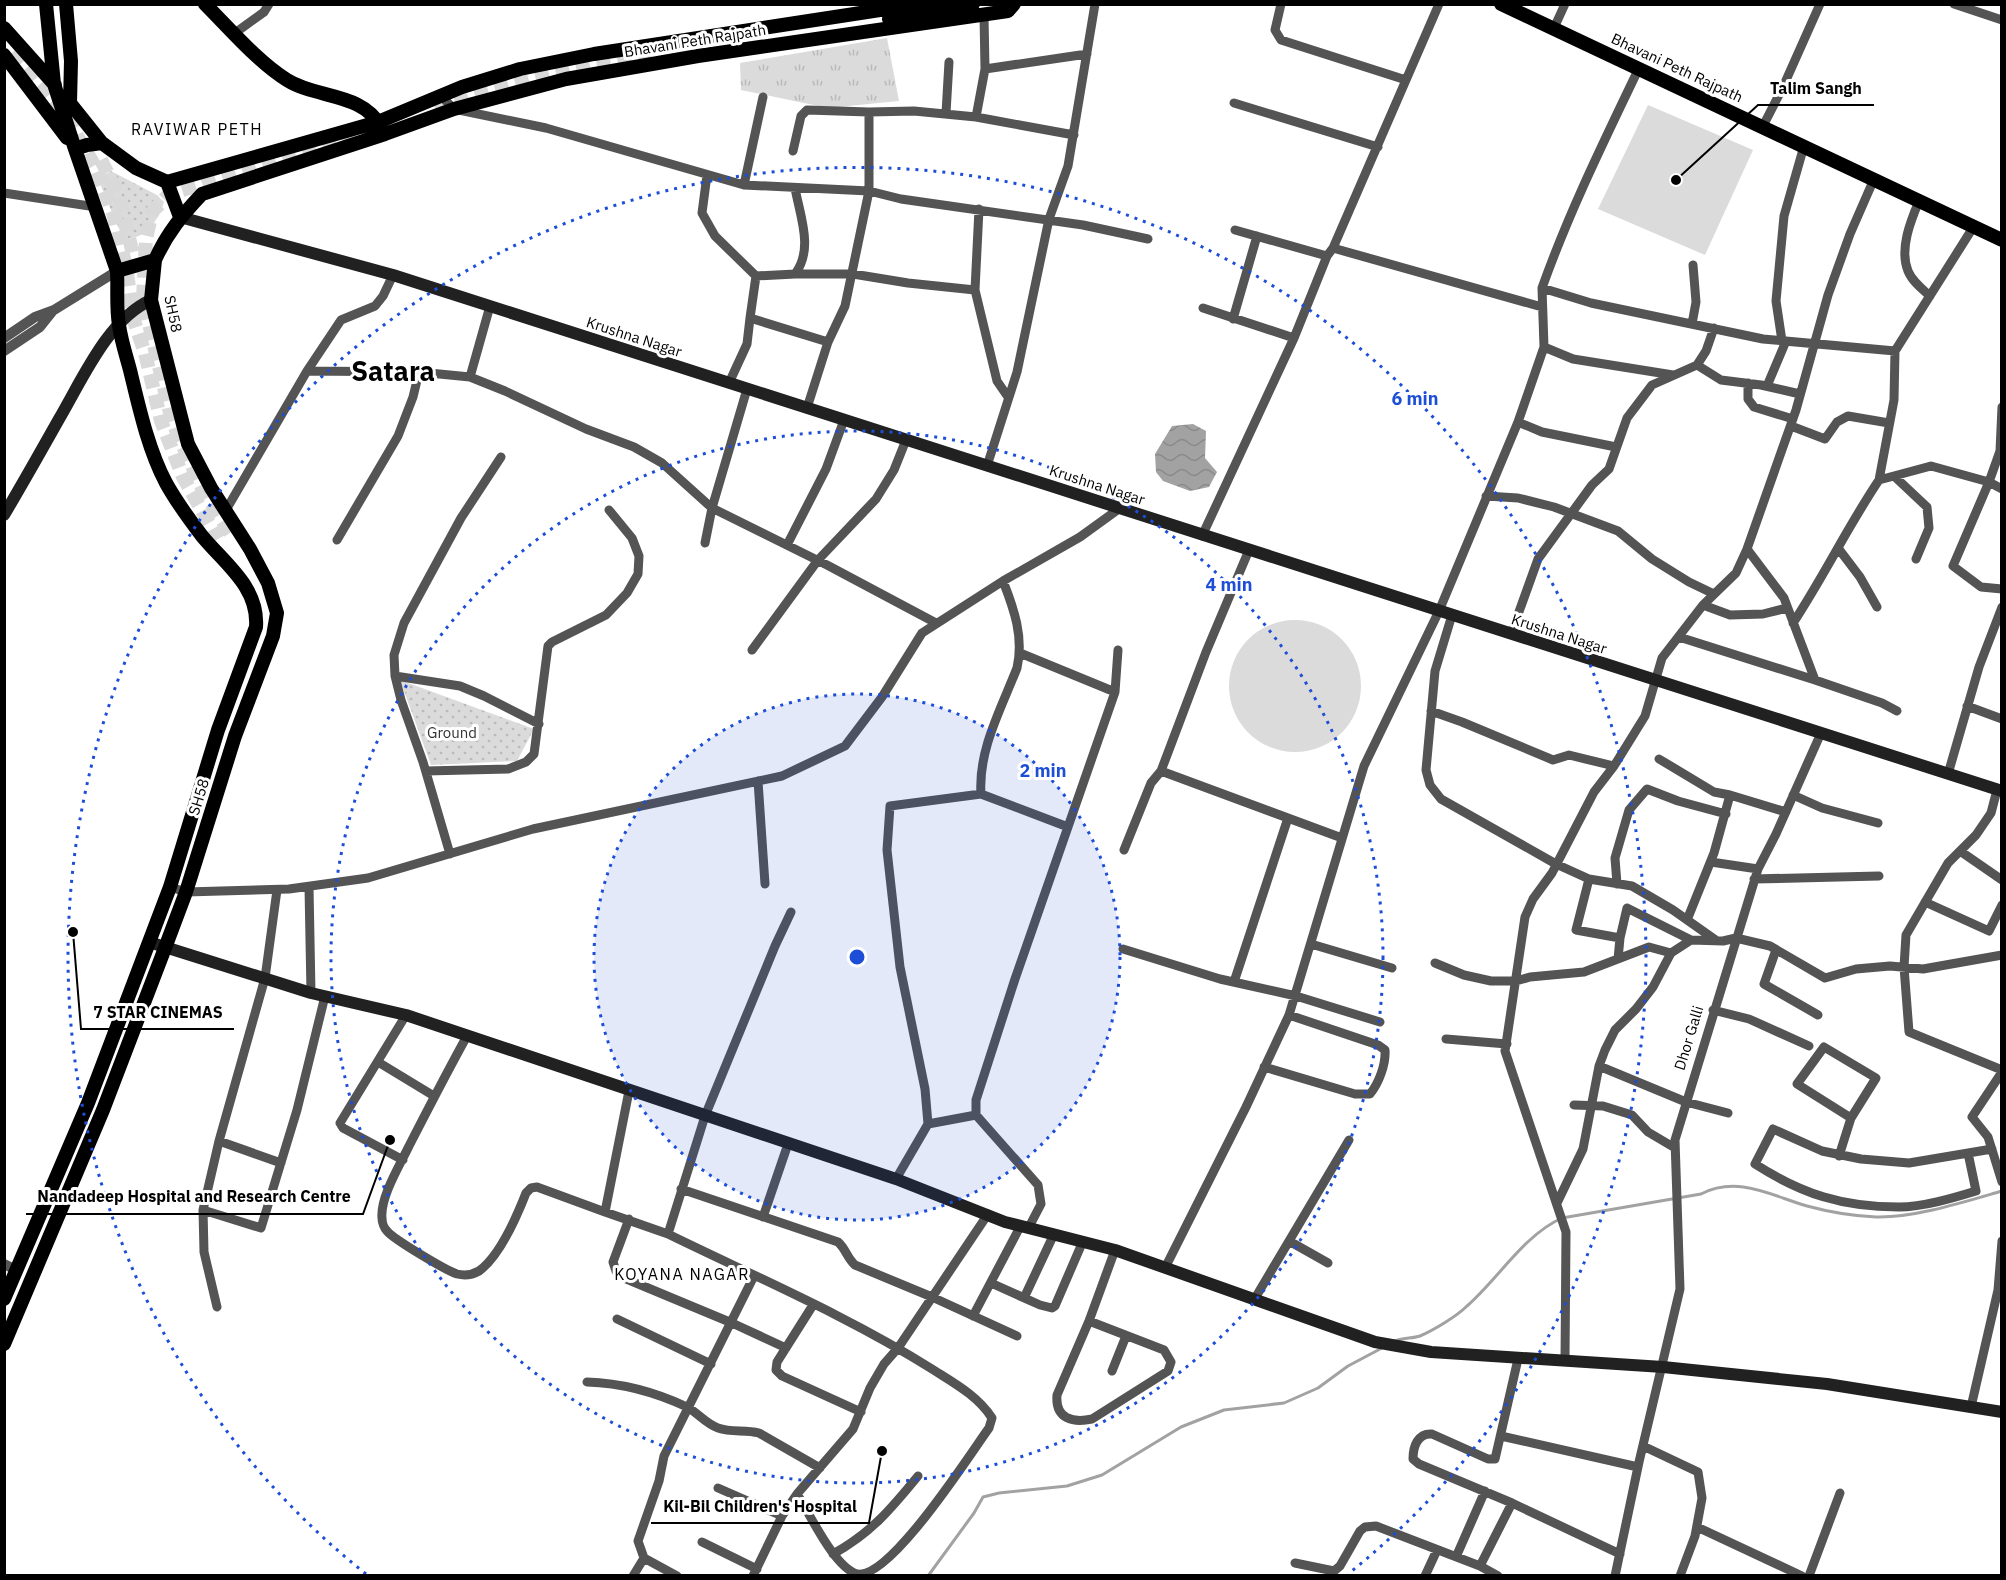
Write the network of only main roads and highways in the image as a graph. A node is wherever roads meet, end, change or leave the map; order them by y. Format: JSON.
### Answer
{"nodes":[{"id":1,"x":45,"y":4,"type":"edge"},
{"id":2,"x":66,"y":4,"type":"edge"},
{"id":3,"x":205,"y":4,"type":"edge"},
{"id":4,"x":919,"y":4,"type":"edge"},
{"id":5,"x":973,"y":4,"type":"edge"},
{"id":6,"x":1014,"y":4,"type":"edge"},
{"id":7,"x":1502,"y":4,"type":"edge"},
{"id":8,"x":4,"y":28,"type":"edge"},
{"id":9,"x":7,"y":51,"type":"edge"},
{"id":10,"x":651,"y":55,"type":"tunnel mouth"},
{"id":11,"x":54,"y":84,"type":"junction"},
{"id":12,"x":70,"y":103,"type":"junction"},
{"id":13,"x":381,"y":128,"type":"junction"},
{"id":14,"x":102,"y":143,"type":"junction"},
{"id":15,"x":75,"y":149,"type":"junction"},
{"id":16,"x":166,"y":182,"type":"junction"},
{"id":17,"x":180,"y":217,"type":"junction"},
{"id":18,"x":2001,"y":240,"type":"edge"},
{"id":19,"x":155,"y":260,"type":"junction"},
{"id":20,"x":117,"y":271,"type":"junction"},
{"id":21,"x":151,"y":300,"type":"junction"},
{"id":22,"x":119,"y":325,"type":"junction"},
{"id":23,"x":4,"y":515,"type":"edge"},
{"id":24,"x":231,"y":566,"type":"junction"},
{"id":25,"x":268,"y":583,"type":"junction"},
{"id":26,"x":236,"y":682,"type":"junction"},
{"id":27,"x":253,"y":689,"type":"junction"},
{"id":28,"x":1999,"y":790,"type":"edge"},
{"id":29,"x":149,"y":942,"type":"junction"},
{"id":30,"x":165,"y":948,"type":"junction"},
{"id":31,"x":10,"y":1267,"type":"edge"},
{"id":32,"x":4,"y":1299,"type":"edge"},
{"id":33,"x":4,"y":1344,"type":"edge"},
{"id":34,"x":2001,"y":1412,"type":"edge"}],
"edges":[{"from":1,"to":11,"type":"main road"},
{"from":2,"to":12,"type":"main road"},
{"from":3,"to":13,"type":"main road"},
{"from":4,"to":13,"type":"main road"},
{"from":5,"to":10,"type":"main road"},
{"from":6,"to":13,"type":"main road","name":"Bhavani Peth Rajpath"},
{"from":7,"to":18,"type":"main road","name":"Bhavani Peth Rajpath"},
{"from":8,"to":11,"type":"main road"},
{"from":9,"to":15,"type":"main road"},
{"from":11,"to":12,"type":"main road"},
{"from":11,"to":15,"type":"main road","name":"SH58"},
{"from":12,"to":14,"type":"main road"},
{"from":13,"to":16,"type":"main road"},
{"from":13,"to":17,"type":"main road"},
{"from":14,"to":15,"type":"main road"},
{"from":14,"to":16,"type":"main road"},
{"from":15,"to":20,"type":"main road","name":"SH58"},
{"from":16,"to":17,"type":"main road"},
{"from":17,"to":19,"type":"main road"},
{"from":17,"to":28,"type":"main road","name":"Krushna Nagar"},
{"from":19,"to":20,"type":"main road"},
{"from":19,"to":21,"type":"main road","name":"SH58","number":"SH58"},
{"from":20,"to":22,"type":"main road","name":"SH58","number":"SH58"},
{"from":21,"to":22,"type":"main road"},
{"from":21,"to":25,"type":"main road","name":"SH58","number":"SH58"},
{"from":22,"to":23,"type":"main road"},
{"from":22,"to":24,"type":"main road","name":"SH58","number":"SH58"},
{"from":24,"to":25,"type":"main road"},
{"from":24,"to":26,"type":"main road","name":"SH58","number":"SH58"},
{"from":25,"to":27,"type":"main road","name":"SH58","number":"SH58"},
{"from":26,"to":27,"type":"main road"},
{"from":26,"to":29,"type":"main road","name":"SH58","number":"SH58"},
{"from":27,"to":30,"type":"main road","name":"SH58","number":"SH58"},
{"from":29,"to":30,"type":"main road"},
{"from":29,"to":31,"type":"main road","name":"SH58","number":"SH58"},
{"from":30,"to":33,"type":"main road","name":"SH58","number":"SH58"},
{"from":30,"to":34,"type":"main road"},
{"from":31,"to":32,"type":"main road","name":"SH58","number":"SH58"}]}
